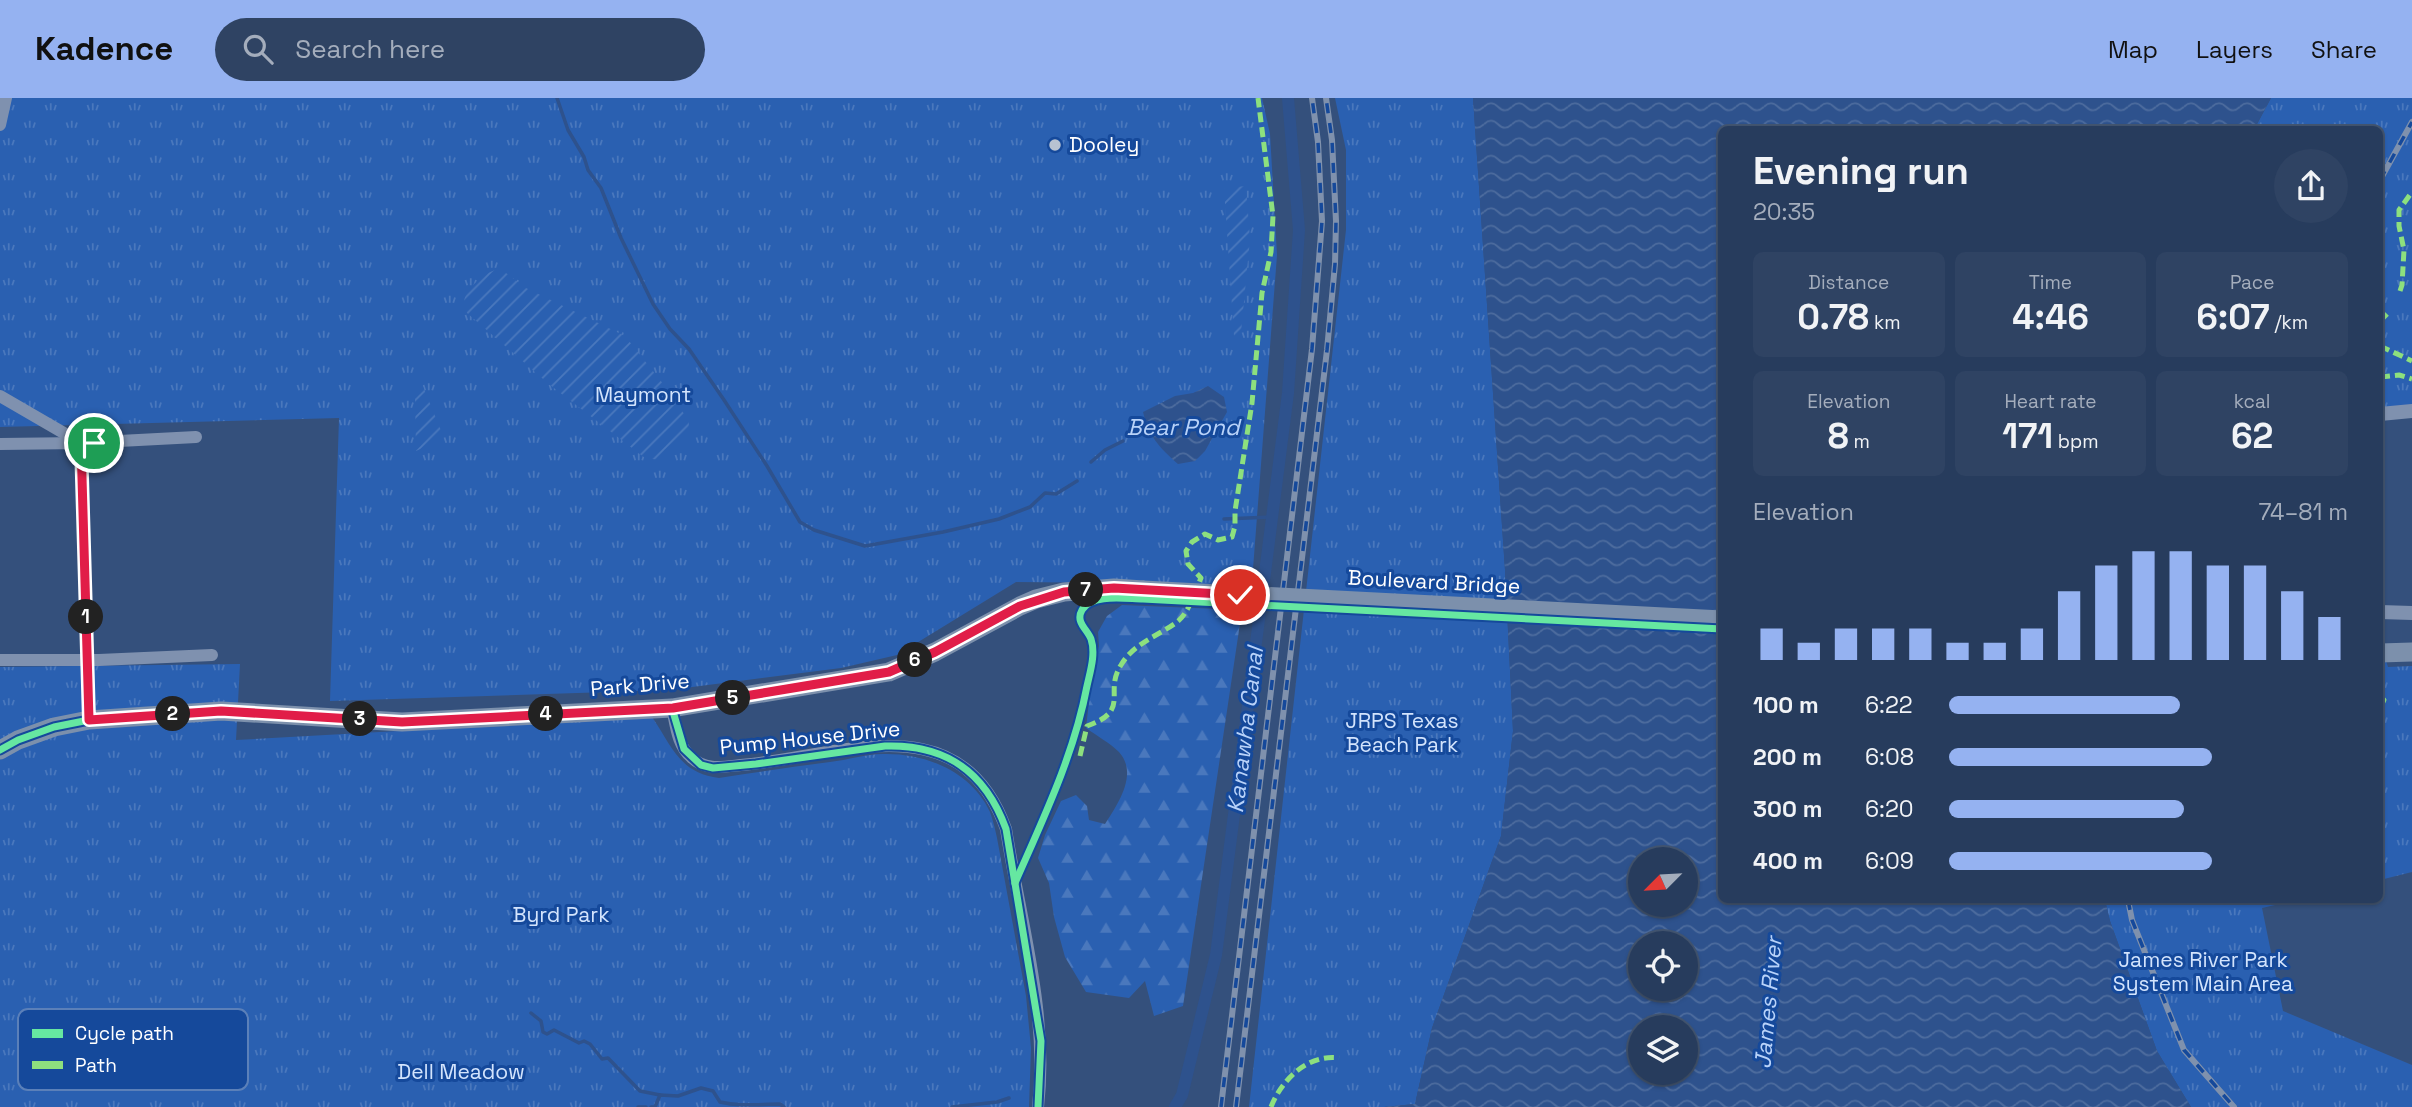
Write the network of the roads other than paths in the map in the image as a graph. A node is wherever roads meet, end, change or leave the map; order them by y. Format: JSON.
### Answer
{"nodes":[{"id":1,"x":6,"y":98,"type":"edge"},
{"id":2,"x":0,"y":125,"type":"edge"},
{"id":3,"x":0,"y":396,"type":"edge"},
{"id":4,"x":2412,"y":411,"type":"edge"},
{"id":5,"x":2383,"y":414,"type":"edge"},
{"id":6,"x":196,"y":437,"type":"dead end"},
{"id":7,"x":81,"y":443,"type":"junction"},
{"id":8,"x":0,"y":444,"type":"edge"},
{"id":9,"x":1143,"y":590,"type":"joint"},
{"id":10,"x":2383,"y":612,"type":"edge"},
{"id":11,"x":2412,"y":613,"type":"edge"},
{"id":12,"x":1718,"y":620,"type":"edge"},
{"id":13,"x":2412,"y":652,"type":"edge"},
{"id":14,"x":2383,"y":653,"type":"edge"},
{"id":15,"x":212,"y":655,"type":"dead end"},
{"id":16,"x":0,"y":660,"type":"edge"},
{"id":17,"x":87,"y":660,"type":"junction"},
{"id":18,"x":673,"y":708,"type":"junction"},
{"id":19,"x":89,"y":720,"type":"junction"},
{"id":20,"x":0,"y":750,"type":"edge"},
{"id":21,"x":1038,"y":1107,"type":"edge"}],
"edges":[{"from":1,"to":2,"type":"street"},
{"from":3,"to":7,"type":"street"},
{"from":4,"to":5,"type":"street"},
{"from":6,"to":7,"type":"street"},
{"from":7,"to":8,"type":"street"},
{"from":7,"to":17,"type":"street"},
{"from":9,"to":12,"type":"main road","name":"Boulevard Bridge","bridge":true},
{"from":9,"to":18,"type":"main road","name":"Park Drive"},
{"from":10,"to":11,"type":"street"},
{"from":13,"to":14,"type":"main road"},
{"from":15,"to":17,"type":"street"},
{"from":16,"to":17,"type":"street"},
{"from":17,"to":19,"type":"street"},
{"from":18,"to":19,"type":"main road","name":"Park Drive"},
{"from":18,"to":21,"type":"street","name":"Pump House Drive"},
{"from":19,"to":20,"type":"main road","name":"Park Drive"}]}
